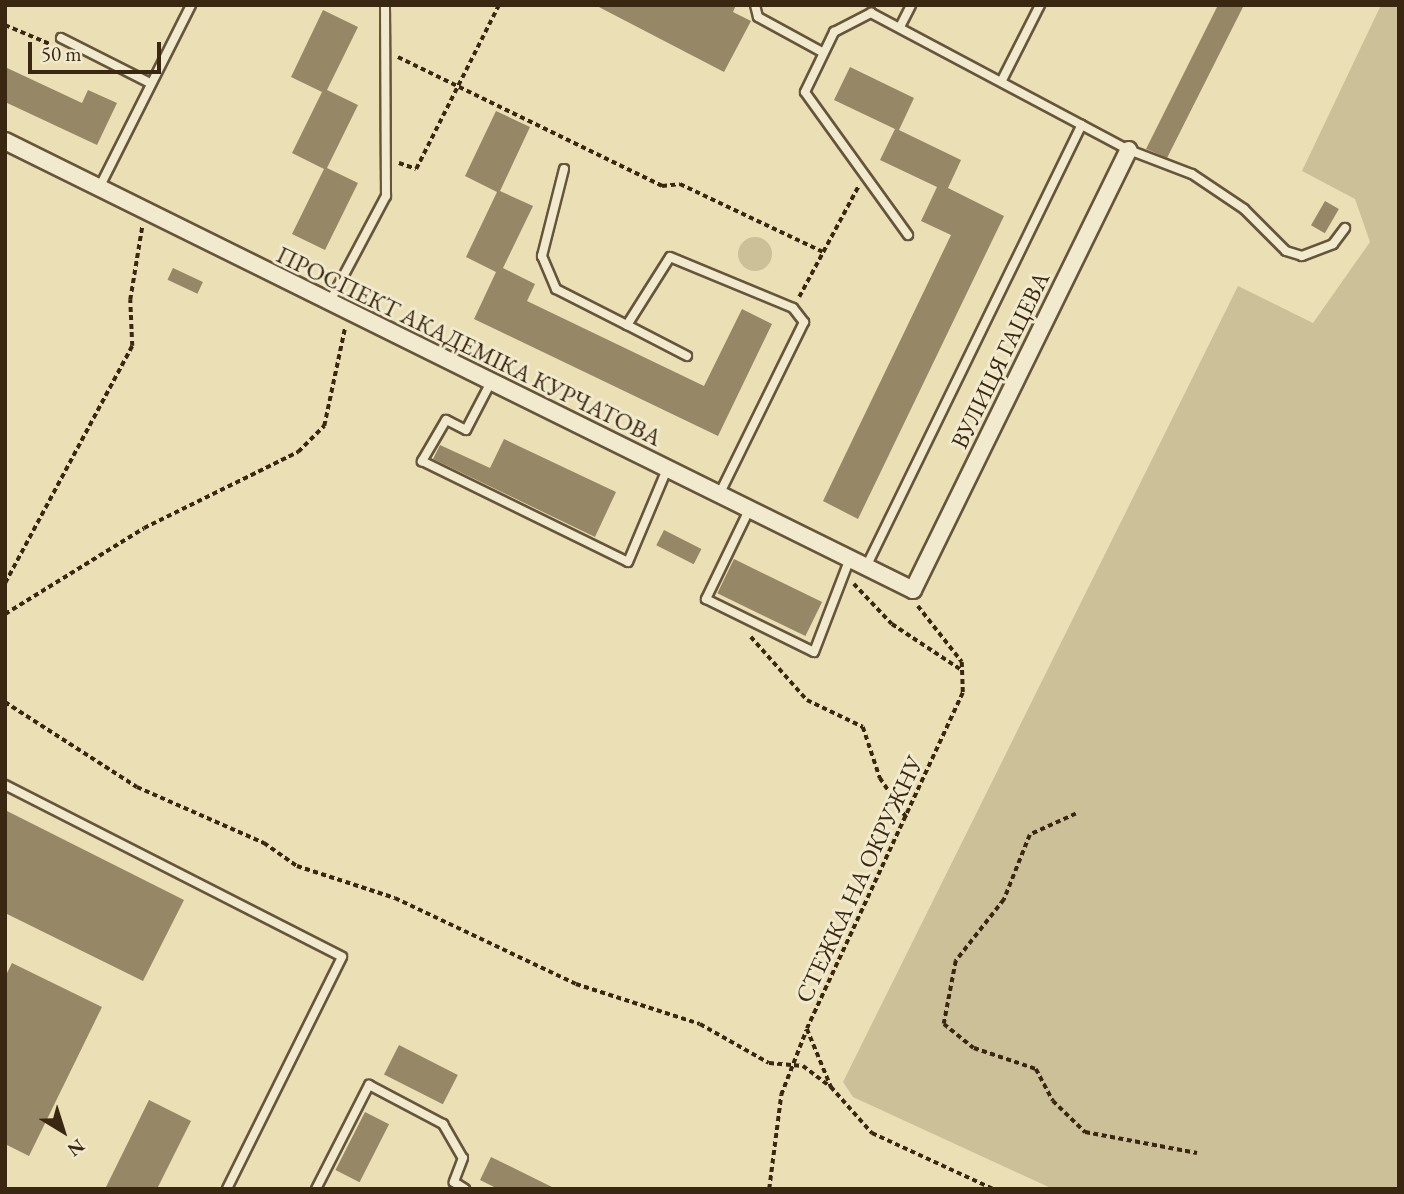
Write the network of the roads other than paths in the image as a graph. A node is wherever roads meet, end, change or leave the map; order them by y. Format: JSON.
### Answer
{"nodes":[{"id":1,"x":191,"y":5,"type":"edge"},
{"id":2,"x":385,"y":5,"type":"edge"},
{"id":3,"x":755,"y":5,"type":"edge"},
{"id":4,"x":911,"y":5,"type":"edge"},
{"id":5,"x":1040,"y":5,"type":"edge"},
{"id":6,"x":901,"y":25,"type":"junction"},
{"id":7,"x":61,"y":38,"type":"road end"},
{"id":8,"x":820,"y":51,"type":"junction"},
{"id":9,"x":1002,"y":80,"type":"junction"},
{"id":10,"x":150,"y":83,"type":"junction"},
{"id":11,"x":1082,"y":125,"type":"junction"},
{"id":12,"x":5,"y":141,"type":"edge"},
{"id":13,"x":1129,"y":150,"type":"junction"},
{"id":14,"x":564,"y":169,"type":"dead end"},
{"id":15,"x":99,"y":188,"type":"junction"},
{"id":16,"x":1345,"y":228,"type":"dead end"},
{"id":17,"x":908,"y":235,"type":"dead end"},
{"id":18,"x":329,"y":303,"type":"junction"},
{"id":19,"x":626,"y":325,"type":"junction"},
{"id":20,"x":687,"y":356,"type":"dead end"},
{"id":21,"x":491,"y":382,"type":"junction"},
{"id":22,"x":667,"y":469,"type":"junction"},
{"id":23,"x":719,"y":495,"type":"junction"},
{"id":24,"x":749,"y":510,"type":"junction"},
{"id":25,"x":849,"y":561,"type":"junction"},
{"id":26,"x":866,"y":567,"type":"junction"},
{"id":27,"x":912,"y":590,"type":"joint"},
{"id":28,"x":5,"y":785,"type":"edge"},
{"id":29,"x":227,"y":1189,"type":"edge"},
{"id":30,"x":316,"y":1189,"type":"edge"},
{"id":31,"x":465,"y":1189,"type":"edge"}],
"edges":[{"from":1,"to":10,"type":"lane"},
{"from":2,"to":18,"type":"lane"},
{"from":3,"to":8,"type":"lane"},
{"from":4,"to":6,"type":"lane"},
{"from":5,"to":9,"type":"lane"},
{"from":6,"to":8,"type":"lane"},
{"from":6,"to":9,"type":"lane"},
{"from":7,"to":10,"type":"lane"},
{"from":8,"to":17,"type":"lane"},
{"from":9,"to":11,"type":"lane"},
{"from":10,"to":15,"type":"lane"},
{"from":11,"to":13,"type":"lane"},
{"from":11,"to":26,"type":"lane"},
{"from":12,"to":15,"type":"street","name":"ПРОСПЕКТ АКАДЕМІКА КУРЧАТОВА"},
{"from":13,"to":16,"type":"lane"},
{"from":13,"to":27,"type":"street","name":"ВУЛИЦЯ ГАЦЕВА"},
{"from":14,"to":19,"type":"lane"},
{"from":15,"to":18,"type":"street","name":"ПРОСПЕКТ АКАДЕМІКА КУРЧАТОВА"},
{"from":18,"to":21,"type":"street","name":"ПРОСПЕКТ АКАДЕМІКА КУРЧАТОВА"},
{"from":19,"to":20,"type":"lane"},
{"from":19,"to":23,"type":"lane"},
{"from":21,"to":22,"type":"street","name":"ПРОСПЕКТ АКАДЕМІКА КУРЧАТОВА"},
{"from":21,"to":22,"type":"lane"},
{"from":22,"to":23,"type":"street","name":"ПРОСПЕКТ АКАДЕМІКА КУРЧАТОВА"},
{"from":23,"to":24,"type":"street","name":"ПРОСПЕКТ АКАДЕМІКА КУРЧАТОВА"},
{"from":24,"to":25,"type":"street","name":"ПРОСПЕКТ АКАДЕМІКА КУРЧАТОВА"},
{"from":24,"to":25,"type":"lane"},
{"from":25,"to":26,"type":"street","name":"ПРОСПЕКТ АКАДЕМІКА КУРЧАТОВА"},
{"from":26,"to":27,"type":"street","name":"ПРОСПЕКТ АКАДЕМІКА КУРЧАТОВА"},
{"from":28,"to":29,"type":"lane"},
{"from":30,"to":31,"type":"lane"}]}
